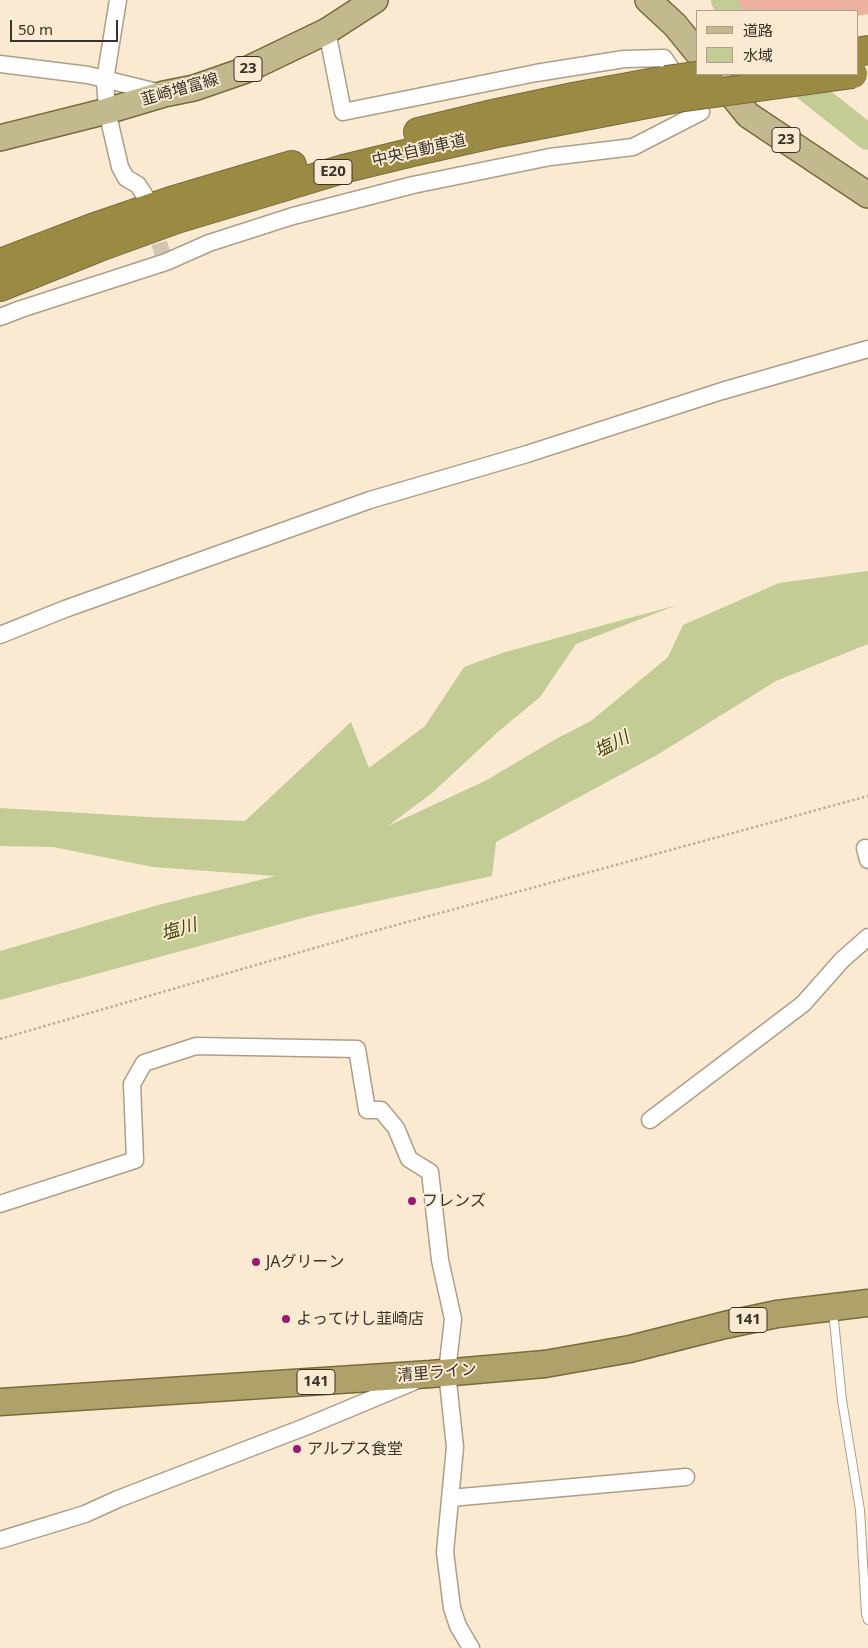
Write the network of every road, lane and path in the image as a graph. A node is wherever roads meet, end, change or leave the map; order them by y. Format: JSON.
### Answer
{"nodes":[{"id":1,"x":118,"y":0,"type":"edge"},
{"id":2,"x":375,"y":0,"type":"edge"},
{"id":3,"x":648,"y":0,"type":"edge"},
{"id":4,"x":327,"y":32,"type":"junction"},
{"id":5,"x":696,"y":51,"type":"edge"},
{"id":6,"x":0,"y":64,"type":"edge"},
{"id":7,"x":707,"y":75,"type":"edge"},
{"id":8,"x":715,"y":75,"type":"edge"},
{"id":9,"x":843,"y":75,"type":"edge"},
{"id":10,"x":105,"y":80,"type":"junction"},
{"id":11,"x":672,"y":89,"type":"junction"},
{"id":12,"x":164,"y":94,"type":"junction"},
{"id":13,"x":107,"y":112,"type":"junction"},
{"id":14,"x":0,"y":138,"type":"edge"},
{"id":15,"x":868,"y":195,"type":"edge"},
{"id":16,"x":145,"y":196,"type":"dead end"},
{"id":17,"x":0,"y":263,"type":"edge"},
{"id":18,"x":0,"y":287,"type":"edge"},
{"id":19,"x":0,"y":317,"type":"edge"},
{"id":20,"x":868,"y":350,"type":"edge"},
{"id":21,"x":0,"y":635,"type":"edge"},
{"id":22,"x":868,"y":796,"type":"edge"},
{"id":23,"x":868,"y":937,"type":"edge"},
{"id":24,"x":0,"y":1039,"type":"edge"},
{"id":25,"x":650,"y":1120,"type":"dead end"},
{"id":26,"x":0,"y":1204,"type":"edge"},
{"id":27,"x":868,"y":1303,"type":"edge"},
{"id":28,"x":833,"y":1307,"type":"junction"},
{"id":29,"x":439,"y":1373,"type":"junction"},
{"id":30,"x":0,"y":1402,"type":"edge"},
{"id":31,"x":686,"y":1477,"type":"dead end"},
{"id":32,"x":450,"y":1498,"type":"junction"},
{"id":33,"x":0,"y":1540,"type":"edge"},
{"id":34,"x":868,"y":1620,"type":"edge"},
{"id":35,"x":471,"y":1648,"type":"edge"}],
"edges":[{"from":1,"to":10,"type":"street"},
{"from":2,"to":4,"type":"main road","name":"韮崎増富線","number":"23"},
{"from":3,"to":5,"type":"main road"},
{"from":4,"to":12,"type":"main road","name":"韮崎増富線","number":"23"},
{"from":4,"to":19,"type":"street"},
{"from":6,"to":10,"type":"street"},
{"from":7,"to":11,"type":"highway","name":"中央自動車道","number":"E20","bridge":true},
{"from":8,"to":15,"type":"main road","number":"23"},
{"from":9,"to":11,"type":"highway","name":"中央自動車道","number":"E20","bridge":true},
{"from":10,"to":12,"type":"street"},
{"from":10,"to":13,"type":"street"},
{"from":11,"to":17,"type":"highway","name":"中央自動車道","number":"E20"},
{"from":11,"to":18,"type":"highway","name":"中央自動車道","number":"E20"},
{"from":12,"to":13,"type":"main road","name":"韮崎増富線","number":"23"},
{"from":13,"to":14,"type":"main road","name":"韮崎増富線","number":"23"},
{"from":13,"to":16,"type":"street"},
{"from":20,"to":21,"type":"street"},
{"from":22,"to":24,"type":"path"},
{"from":23,"to":25,"type":"street"},
{"from":26,"to":29,"type":"street"},
{"from":27,"to":28,"type":"highway","name":"清里ライン","number":"141"},
{"from":28,"to":29,"type":"highway","name":"清里ライン","number":"141"},
{"from":28,"to":34,"type":"lane"},
{"from":29,"to":30,"type":"highway","name":"清里ライン","number":"141"},
{"from":29,"to":32,"type":"street"},
{"from":29,"to":33,"type":"street"},
{"from":31,"to":32,"type":"street"},
{"from":32,"to":35,"type":"street"}]}
